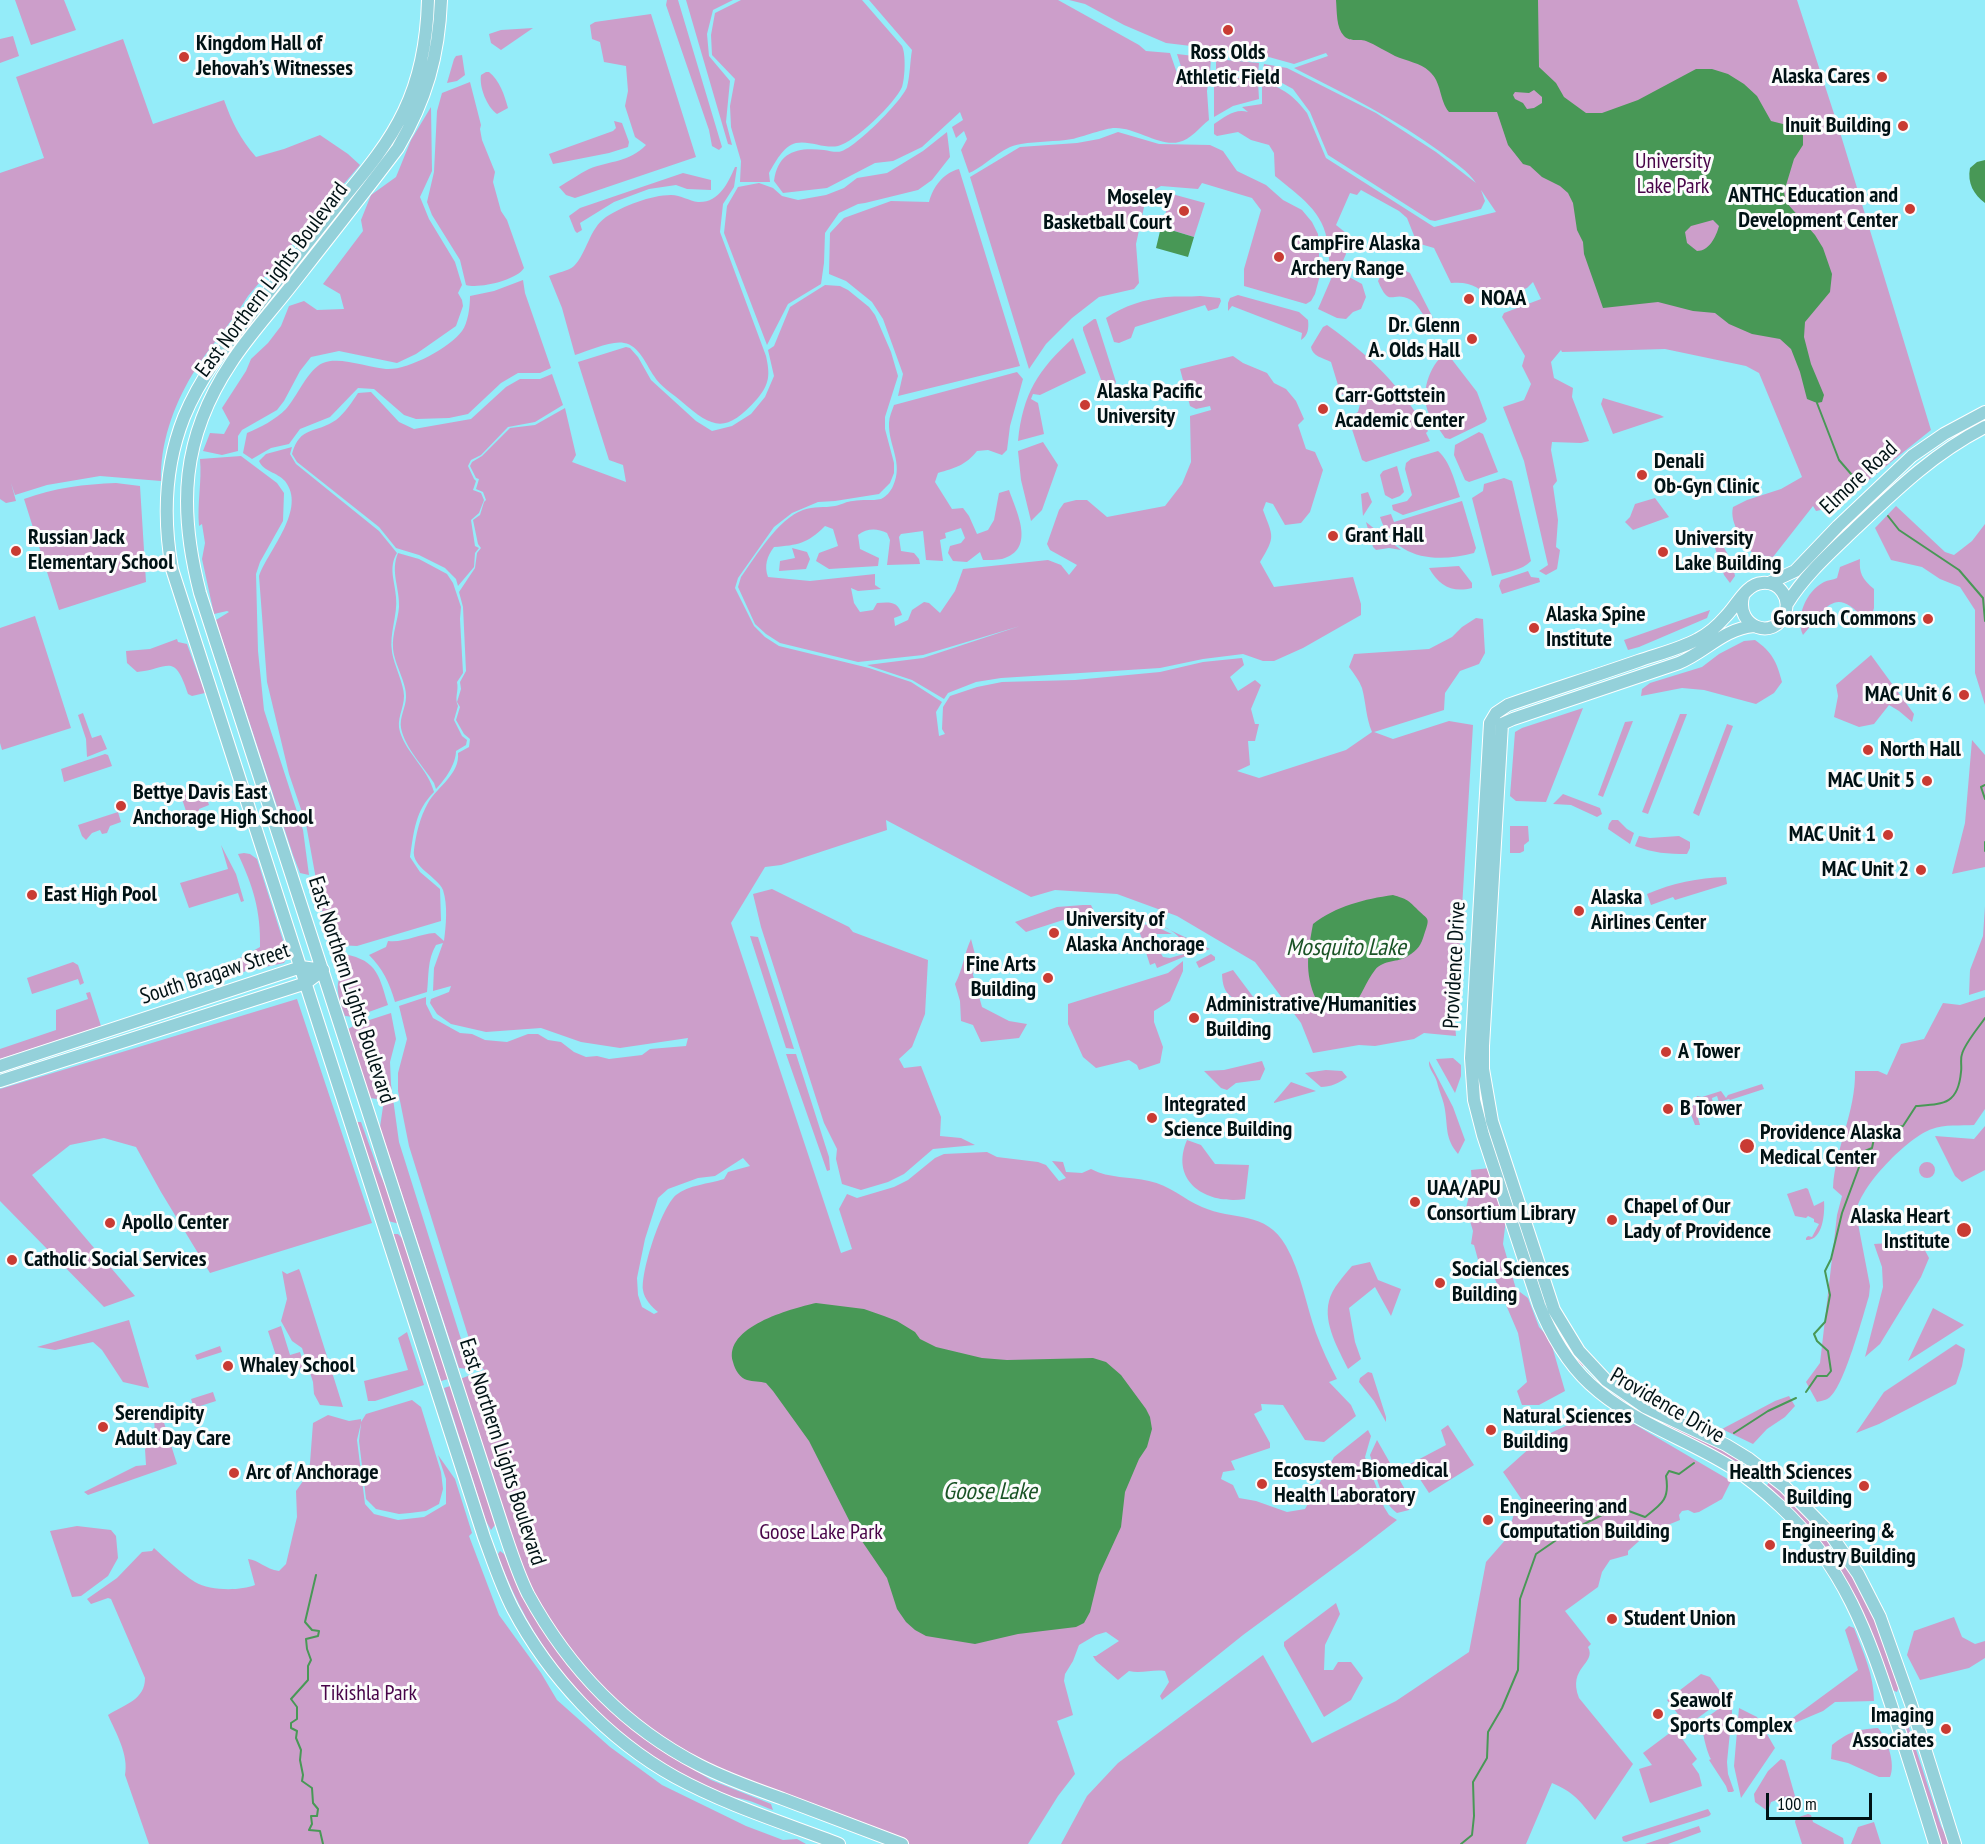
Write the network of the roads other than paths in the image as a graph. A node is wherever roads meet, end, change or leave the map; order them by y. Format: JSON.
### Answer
{"nodes":[{"id":1,"x":428,"y":0,"type":"edge"},
{"id":2,"x":441,"y":0,"type":"edge"},
{"id":3,"x":1985,"y":412,"type":"edge"},
{"id":4,"x":1985,"y":427,"type":"edge"},
{"id":5,"x":1769,"y":583,"type":"junction"},
{"id":6,"x":1743,"y":596,"type":"junction"},
{"id":7,"x":1787,"y":604,"type":"junction"},
{"id":8,"x":1754,"y":626,"type":"junction"},
{"id":9,"x":1499,"y":718,"type":"junction"},
{"id":10,"x":301,"y":967,"type":"junction"},
{"id":11,"x":323,"y":970,"type":"junction"},
{"id":12,"x":306,"y":983,"type":"junction"},
{"id":13,"x":0,"y":1066,"type":"edge"},
{"id":14,"x":0,"y":1081,"type":"edge"},
{"id":15,"x":384,"y":1227,"type":"junction"},
{"id":16,"x":411,"y":1242,"type":"junction"},
{"id":17,"x":839,"y":1844,"type":"edge"},
{"id":18,"x":903,"y":1844,"type":"edge"},
{"id":19,"x":1935,"y":1844,"type":"edge"},
{"id":20,"x":1955,"y":1844,"type":"edge"}],
"edges":[{"from":1,"to":10,"type":"main road","name":"East Northern Lights Boulevard"},
{"from":2,"to":11,"type":"main road","name":"East Northern Lights Boulevard"},
{"from":3,"to":5,"type":"main road","name":"Elmore Road"},
{"from":4,"to":7,"type":"main road","name":"Elmore Road"},
{"from":5,"to":6,"type":"main road"},
{"from":5,"to":7,"type":"main road"},
{"from":6,"to":8,"type":"main road"},
{"from":6,"to":9,"type":"main road"},
{"from":7,"to":8,"type":"main road"},
{"from":8,"to":9,"type":"main road"},
{"from":9,"to":19,"type":"main road","name":"Providence Drive"},
{"from":9,"to":20,"type":"main road","name":"Providence Drive"},
{"from":10,"to":11,"type":"main road","name":"South Bragaw Street"},
{"from":10,"to":12,"type":"main road","name":"East Northern Lights Boulevard"},
{"from":10,"to":13,"type":"main road","name":"South Bragaw Street"},
{"from":11,"to":12,"type":"main road","name":"South Bragaw Street"},
{"from":11,"to":16,"type":"main road","name":"East Northern Lights Boulevard"},
{"from":12,"to":14,"type":"main road","name":"South Bragaw Street"},
{"from":12,"to":15,"type":"main road","name":"East Northern Lights Boulevard"},
{"from":15,"to":16,"type":"main road"},
{"from":15,"to":17,"type":"main road","name":"East Northern Lights Boulevard"},
{"from":16,"to":18,"type":"main road","name":"East Northern Lights Boulevard"}]}
